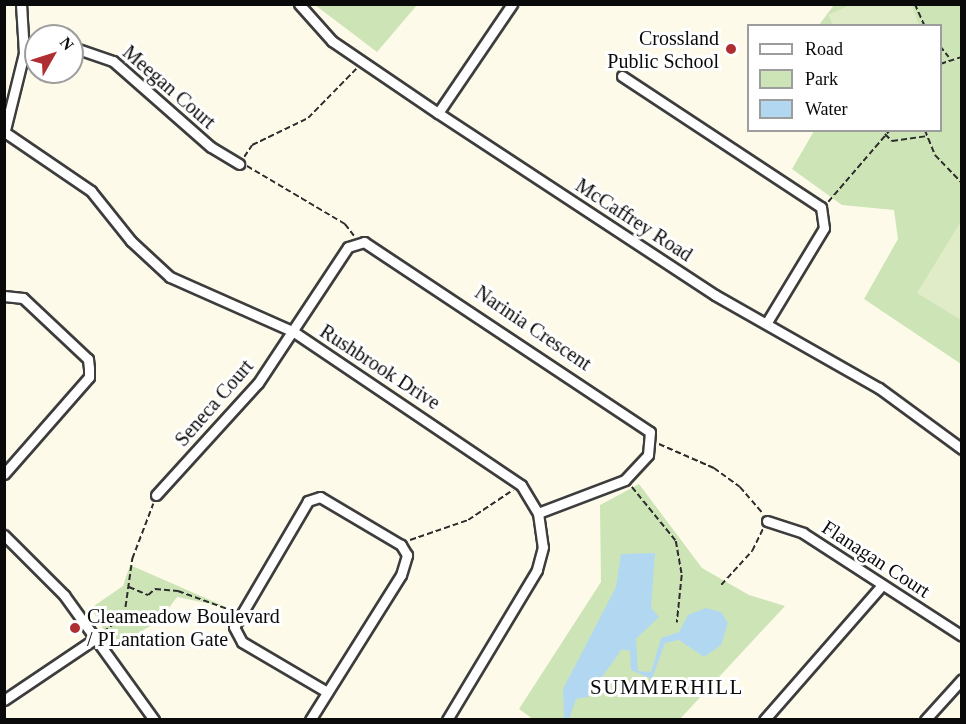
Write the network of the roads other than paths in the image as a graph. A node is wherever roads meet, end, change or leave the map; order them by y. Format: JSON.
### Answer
{"nodes":[{"id":1,"x":21,"y":4,"type":"edge"},
{"id":2,"x":299,"y":4,"type":"edge"},
{"id":3,"x":512,"y":4,"type":"edge"},
{"id":4,"x":84,"y":51,"type":"edge"},
{"id":5,"x":24,"y":53,"type":"joint"},
{"id":6,"x":622,"y":76,"type":"dead end"},
{"id":7,"x":438,"y":113,"type":"junction"},
{"id":8,"x":5,"y":134,"type":"edge"},
{"id":9,"x":239,"y":164,"type":"road end"},
{"id":10,"x":4,"y":296,"type":"edge"},
{"id":11,"x":767,"y":322,"type":"junction"},
{"id":12,"x":294,"y":332,"type":"junction"},
{"id":13,"x":962,"y":449,"type":"edge"},
{"id":14,"x":4,"y":474,"type":"edge"},
{"id":15,"x":156,"y":495,"type":"road end"},
{"id":16,"x":538,"y":513,"type":"junction"},
{"id":17,"x":767,"y":521,"type":"road end"},
{"id":18,"x":4,"y":535,"type":"edge"},
{"id":19,"x":882,"y":585,"type":"junction"},
{"id":20,"x":962,"y":636,"type":"edge"},
{"id":21,"x":97,"y":637,"type":"junction"},
{"id":22,"x":962,"y":679,"type":"edge"},
{"id":23,"x":327,"y":692,"type":"junction"},
{"id":24,"x":4,"y":700,"type":"edge"},
{"id":25,"x":154,"y":720,"type":"edge"},
{"id":26,"x":310,"y":720,"type":"edge"},
{"id":27,"x":447,"y":720,"type":"edge"},
{"id":28,"x":764,"y":720,"type":"edge"},
{"id":29,"x":925,"y":720,"type":"edge"}],
"edges":[{"from":1,"to":5,"type":"street"},
{"from":2,"to":7,"type":"street","name":"McCaffrey Road"},
{"from":3,"to":7,"type":"street"},
{"from":4,"to":9,"type":"street","name":"Meegan Court"},
{"from":5,"to":8,"type":"street"},
{"from":6,"to":11,"type":"street"},
{"from":7,"to":11,"type":"street","name":"McCaffrey Road"},
{"from":8,"to":12,"type":"street","name":"Rushbrook Drive"},
{"from":10,"to":14,"type":"street"},
{"from":11,"to":13,"type":"street","name":"McCaffrey Road"},
{"from":12,"to":15,"type":"street","name":"Seneca Court"},
{"from":12,"to":16,"type":"street","name":"Rushbrook Drive"},
{"from":12,"to":16,"type":"street","name":"Narinia Crescent"},
{"from":16,"to":27,"type":"street","name":"Rushbrook Drive"},
{"from":17,"to":19,"type":"street","name":"Flanagan Court"},
{"from":18,"to":21,"type":"street"},
{"from":19,"to":20,"type":"street","name":"Flanagan Court"},
{"from":19,"to":28,"type":"street"},
{"from":21,"to":24,"type":"street"},
{"from":21,"to":25,"type":"street"},
{"from":22,"to":29,"type":"street"},
{"from":23,"to":23,"type":"street"},
{"from":23,"to":26,"type":"street"}]}
